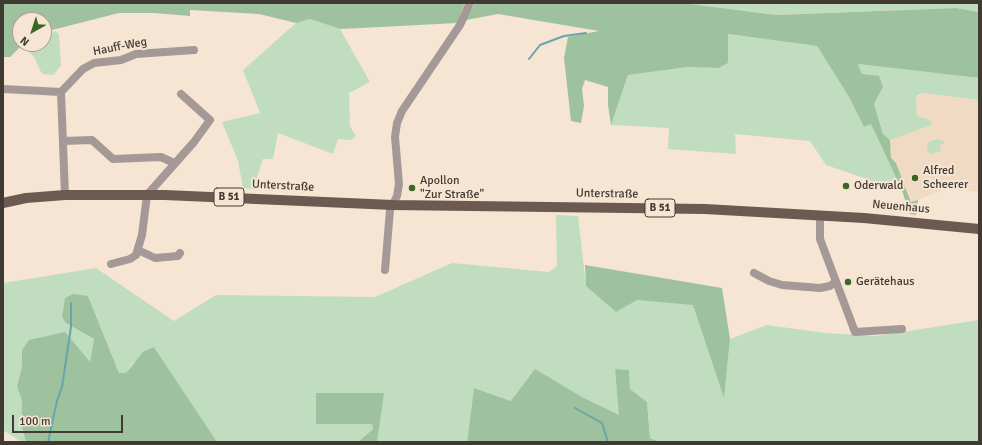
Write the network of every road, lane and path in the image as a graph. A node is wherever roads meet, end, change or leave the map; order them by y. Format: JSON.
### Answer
{"nodes":[{"id":1,"x":470,"y":3,"type":"edge"},
{"id":2,"x":194,"y":50,"type":"dead end"},
{"id":3,"x":3,"y":89,"type":"edge"},
{"id":4,"x":61,"y":92,"type":"junction"},
{"id":5,"x":181,"y":94,"type":"dead end"},
{"id":6,"x":63,"y":141,"type":"junction"},
{"id":7,"x":174,"y":163,"type":"junction"},
{"id":8,"x":147,"y":194,"type":"junction"},
{"id":9,"x":65,"y":195,"type":"junction"},
{"id":10,"x":3,"y":203,"type":"edge"},
{"id":11,"x":393,"y":204,"type":"junction"},
{"id":12,"x":820,"y":215,"type":"junction"},
{"id":13,"x":979,"y":228,"type":"edge"},
{"id":14,"x":138,"y":250,"type":"junction"},
{"id":15,"x":180,"y":253,"type":"dead end"},
{"id":16,"x":111,"y":264,"type":"dead end"},
{"id":17,"x":385,"y":270,"type":"dead end"},
{"id":18,"x":754,"y":273,"type":"dead end"},
{"id":19,"x":835,"y":282,"type":"junction"},
{"id":20,"x":902,"y":329,"type":"dead end"}],
"edges":[{"from":1,"to":11,"type":"street"},
{"from":2,"to":4,"type":"street","name":"Hauff-Weg"},
{"from":3,"to":4,"type":"street"},
{"from":4,"to":6,"type":"street"},
{"from":5,"to":7,"type":"street"},
{"from":6,"to":7,"type":"street"},
{"from":6,"to":9,"type":"street"},
{"from":7,"to":8,"type":"street"},
{"from":8,"to":9,"type":"main road","name":"Unterstraße","number":"B 51"},
{"from":8,"to":11,"type":"main road","name":"Unterstraße","number":"B 51"},
{"from":8,"to":14,"type":"street"},
{"from":9,"to":10,"type":"main road","name":"Unterstraße","number":"B 51"},
{"from":11,"to":12,"type":"main road","name":"Unterstraße","number":"B 51"},
{"from":11,"to":17,"type":"street"},
{"from":12,"to":13,"type":"main road","name":"Neuenhaus","number":"B 51"},
{"from":12,"to":19,"type":"street"},
{"from":14,"to":15,"type":"street"},
{"from":14,"to":16,"type":"street"},
{"from":18,"to":19,"type":"street"},
{"from":19,"to":20,"type":"street"}]}
